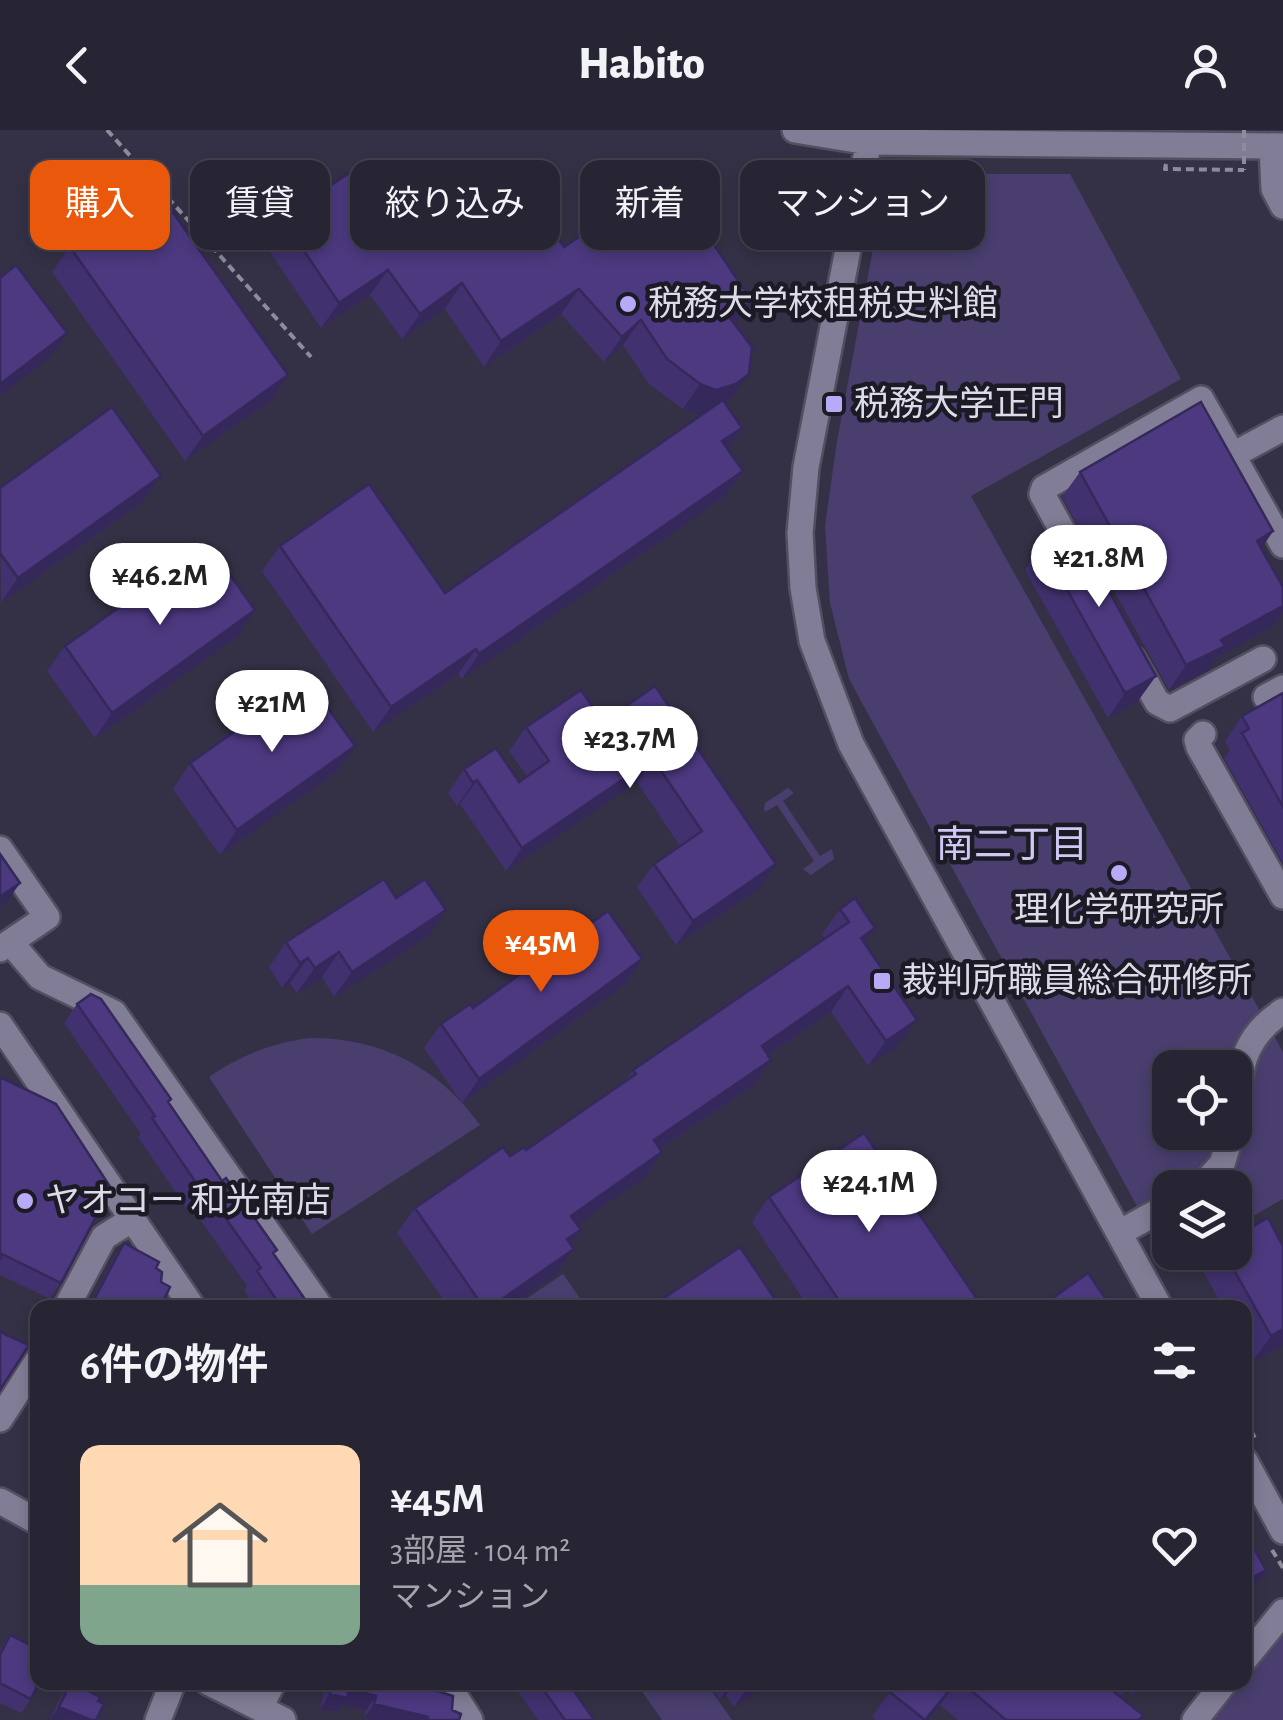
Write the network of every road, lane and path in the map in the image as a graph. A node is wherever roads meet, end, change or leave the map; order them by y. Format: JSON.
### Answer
{"nodes":[{"id":1,"x":106,"y":130,"type":"edge"},
{"id":2,"x":796,"y":130,"type":"edge"},
{"id":3,"x":1244,"y":130,"type":"edge"},
{"id":4,"x":869,"y":136,"type":"edge"},
{"id":5,"x":1275,"y":151,"type":"edge"},
{"id":6,"x":1236,"y":161,"type":"dead end"},
{"id":7,"x":1166,"y":168,"type":"dead end"},
{"id":8,"x":1283,"y":206,"type":"edge"},
{"id":9,"x":310,"y":357,"type":"dead end"},
{"id":10,"x":1282,"y":431,"type":"edge"},
{"id":11,"x":1233,"y":455,"type":"junction"},
{"id":12,"x":1283,"y":545,"type":"edge"},
{"id":13,"x":1093,"y":587,"type":"edge"},
{"id":14,"x":1121,"y":636,"type":"edge"},
{"id":15,"x":1263,"y":659,"type":"dead end"},
{"id":16,"x":1203,"y":734,"type":"dead end"},
{"id":17,"x":0,"y":850,"type":"edge"},
{"id":18,"x":1283,"y":896,"type":"edge"},
{"id":19,"x":5,"y":946,"type":"edge"},
{"id":20,"x":1283,"y":1011,"type":"edge"},
{"id":21,"x":2,"y":1035,"type":"edge"},
{"id":22,"x":1248,"y":1050,"type":"edge"},
{"id":23,"x":1152,"y":1216,"type":"edge"},
{"id":24,"x":133,"y":1220,"type":"junction"},
{"id":25,"x":1119,"y":1233,"type":"junction"},
{"id":26,"x":70,"y":1300,"type":"edge"},
{"id":27,"x":188,"y":1300,"type":"edge"},
{"id":28,"x":315,"y":1300,"type":"edge"},
{"id":29,"x":1156,"y":1300,"type":"edge"},
{"id":30,"x":30,"y":1358,"type":"edge"},
{"id":31,"x":0,"y":1420,"type":"edge"},
{"id":32,"x":1252,"y":1474,"type":"edge"},
{"id":33,"x":0,"y":1501,"type":"edge"},
{"id":34,"x":30,"y":1518,"type":"edge"},
{"id":35,"x":1283,"y":1531,"type":"edge"},
{"id":36,"x":1283,"y":1612,"type":"edge"},
{"id":37,"x":1252,"y":1650,"type":"edge"},
{"id":38,"x":171,"y":1690,"type":"edge"},
{"id":39,"x":224,"y":1690,"type":"edge"},
{"id":40,"x":451,"y":1690,"type":"edge"},
{"id":41,"x":1219,"y":1690,"type":"edge"},
{"id":42,"x":272,"y":1714,"type":"edge"},
{"id":43,"x":158,"y":1720,"type":"edge"},
{"id":44,"x":470,"y":1720,"type":"edge"},
{"id":45,"x":1194,"y":1720,"type":"edge"}],
"edges":[{"from":1,"to":9,"type":"path"},
{"from":2,"to":4,"type":"street"},
{"from":3,"to":7,"type":"path","bridge":true},
{"from":4,"to":5,"type":"street"},
{"from":4,"to":25,"type":"street"},
{"from":5,"to":6,"type":"path"},
{"from":5,"to":8,"type":"street"},
{"from":10,"to":11,"type":"street"},
{"from":11,"to":12,"type":"street"},
{"from":11,"to":13,"type":"street"},
{"from":14,"to":15,"type":"street"},
{"from":16,"to":18,"type":"street"},
{"from":17,"to":19,"type":"street"},
{"from":19,"to":28,"type":"street"},
{"from":20,"to":22,"type":"street"},
{"from":21,"to":24,"type":"street"},
{"from":23,"to":25,"type":"street"},
{"from":24,"to":26,"type":"street"},
{"from":24,"to":27,"type":"street"},
{"from":25,"to":29,"type":"street"},
{"from":30,"to":31,"type":"street"},
{"from":32,"to":35,"type":"street"},
{"from":33,"to":34,"type":"street"},
{"from":36,"to":37,"type":"street"},
{"from":38,"to":43,"type":"street"},
{"from":39,"to":42,"type":"street"},
{"from":40,"to":44,"type":"street"},
{"from":41,"to":45,"type":"street"}]}
